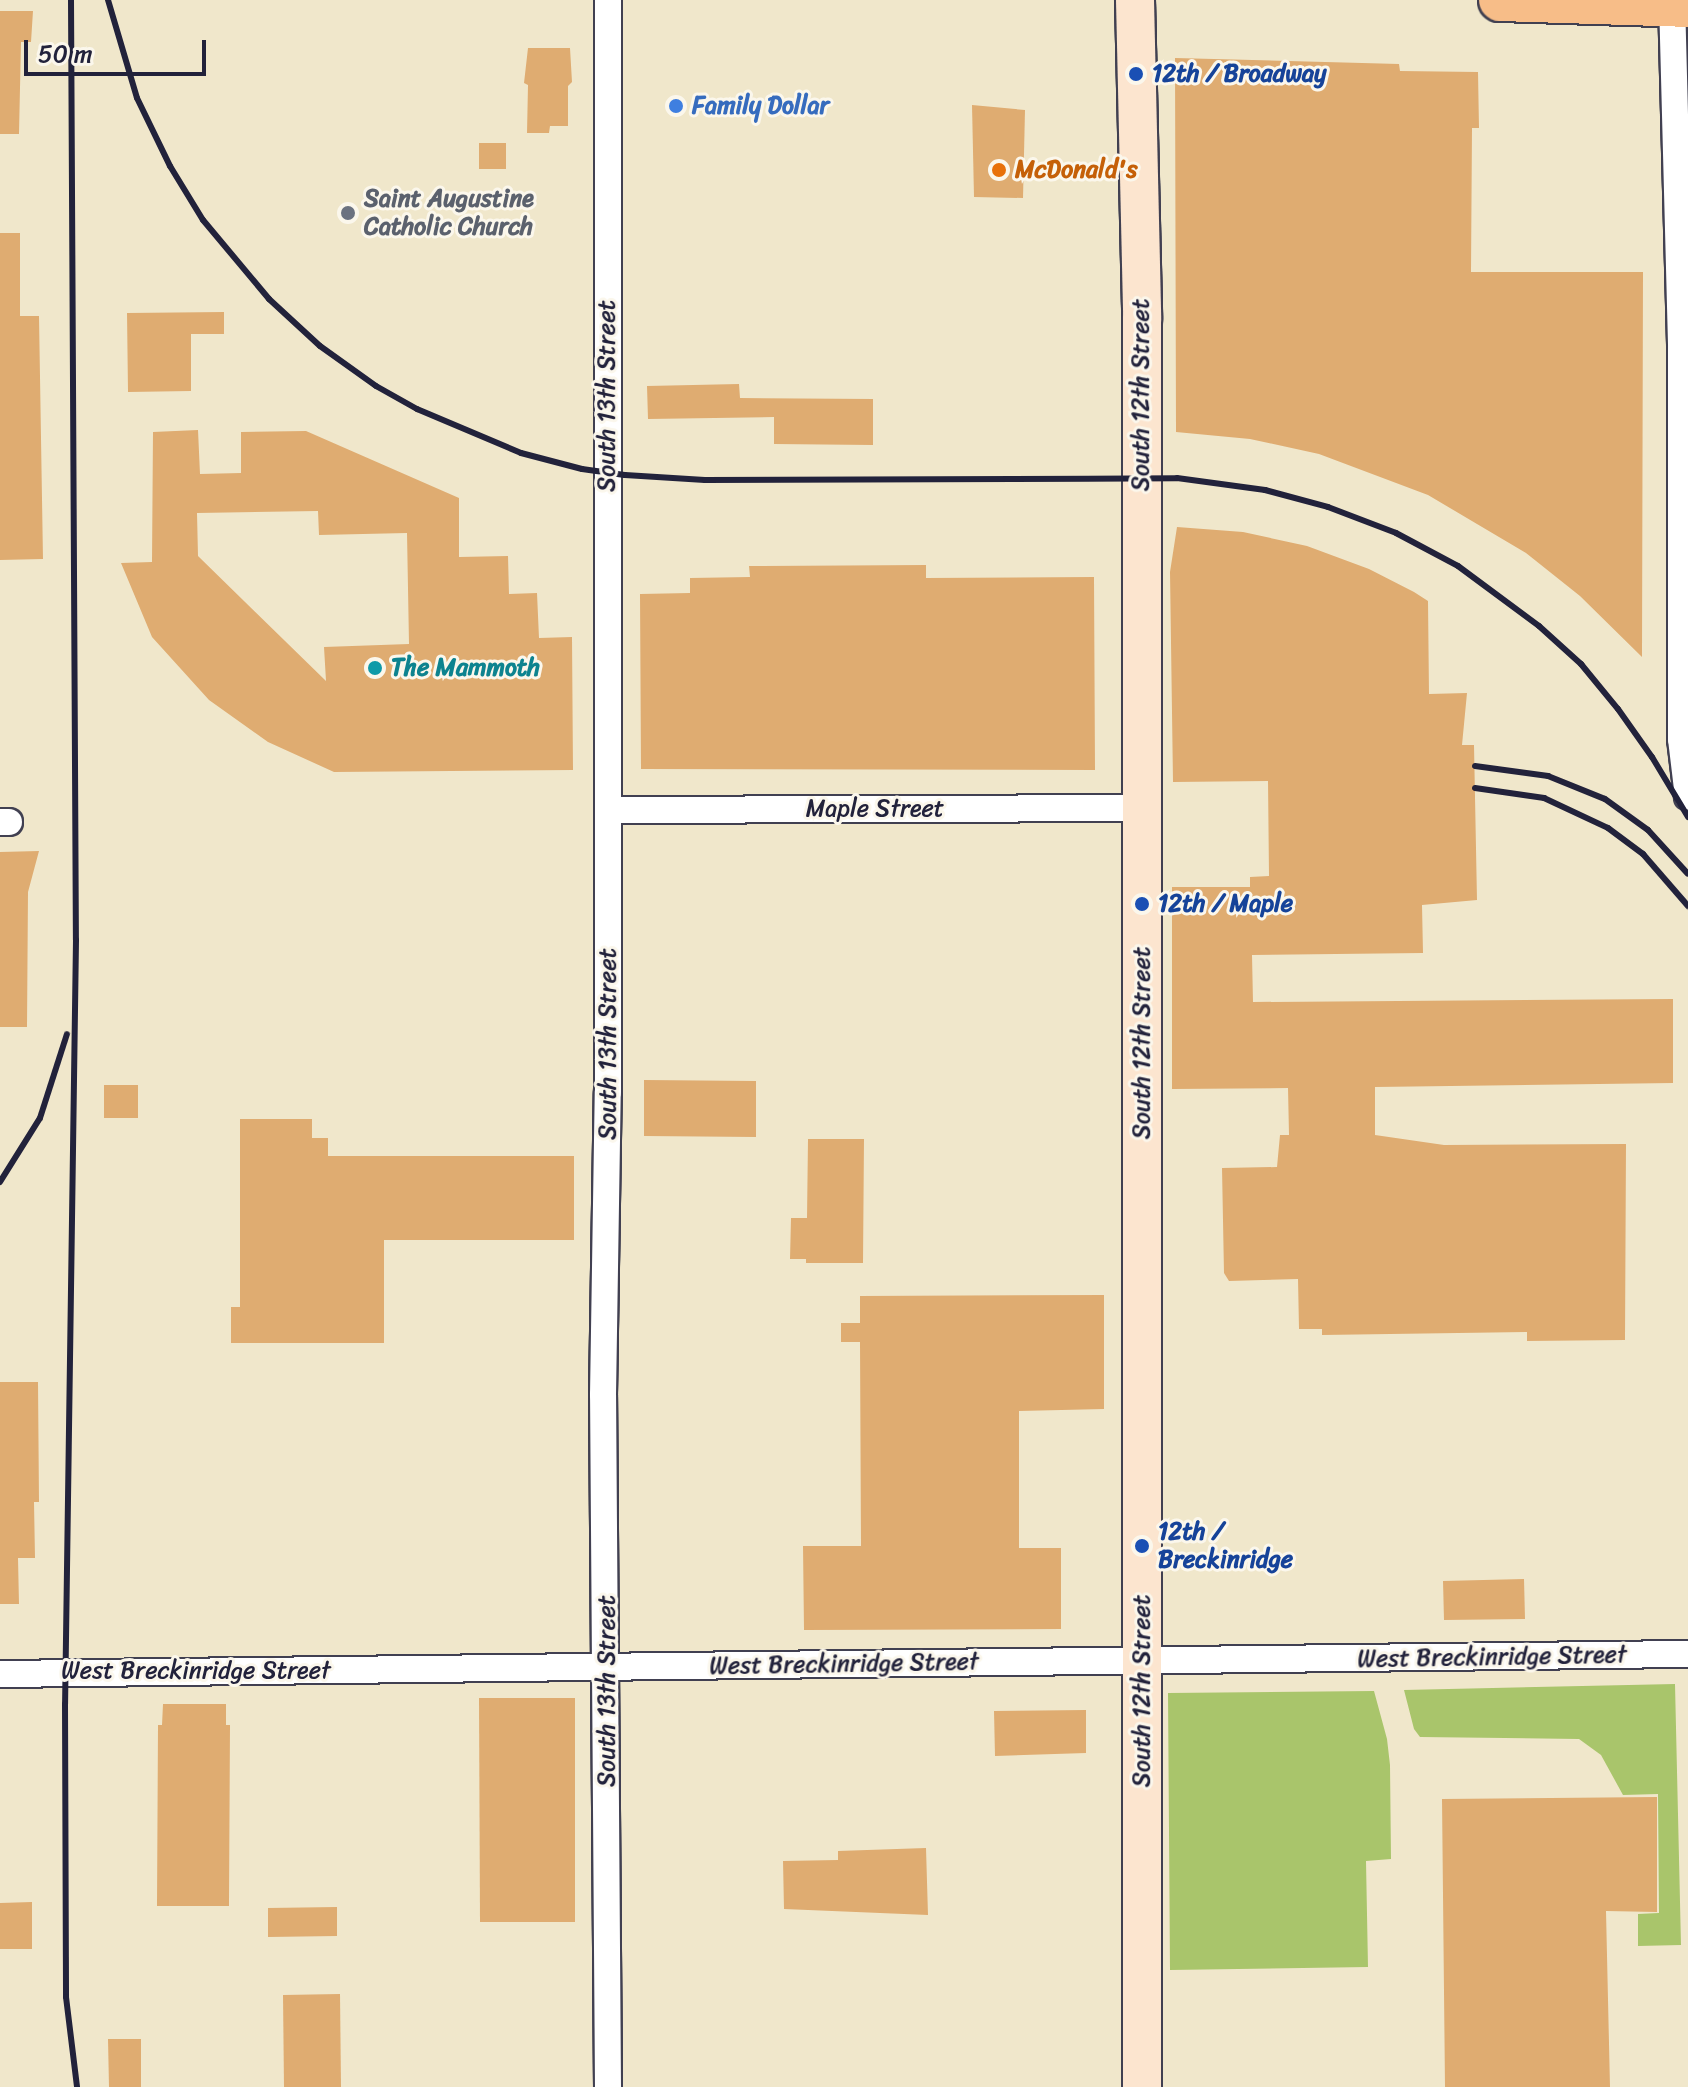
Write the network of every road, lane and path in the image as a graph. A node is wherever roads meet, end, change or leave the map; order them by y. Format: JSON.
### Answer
{"nodes":[{"id":1,"x":608,"y":0,"type":"edge"},
{"id":2,"x":1135,"y":0,"type":"edge"},
{"id":3,"x":1500,"y":0,"type":"edge"},
{"id":4,"x":1678,"y":4,"type":"edge"},
{"id":5,"x":1688,"y":797,"type":"edge"},
{"id":6,"x":1142,"y":808,"type":"junction"},
{"id":7,"x":609,"y":810,"type":"junction"},
{"id":8,"x":1688,"y":1654,"type":"edge"},
{"id":9,"x":1142,"y":1661,"type":"junction"},
{"id":10,"x":608,"y":1666,"type":"junction"},
{"id":11,"x":0,"y":1674,"type":"edge"},
{"id":12,"x":608,"y":2087,"type":"edge"},
{"id":13,"x":1142,"y":2087,"type":"edge"}],
"edges":[{"from":1,"to":7,"type":"street","name":"South 13th Street"},
{"from":2,"to":6,"type":"street","name":"South 12th Street"},
{"from":3,"to":4,"type":"main road"},
{"from":4,"to":5,"type":"street"},
{"from":6,"to":7,"type":"street","name":"Maple Street"},
{"from":6,"to":9,"type":"street","name":"South 12th Street"},
{"from":7,"to":10,"type":"street","name":"South 13th Street"},
{"from":8,"to":9,"type":"street","name":"West Breckinridge Street"},
{"from":9,"to":10,"type":"street","name":"West Breckinridge Street"},
{"from":9,"to":13,"type":"street","name":"South 12th Street"},
{"from":10,"to":11,"type":"street","name":"West Breckinridge Street"},
{"from":10,"to":12,"type":"street","name":"South 13th Street"}]}
